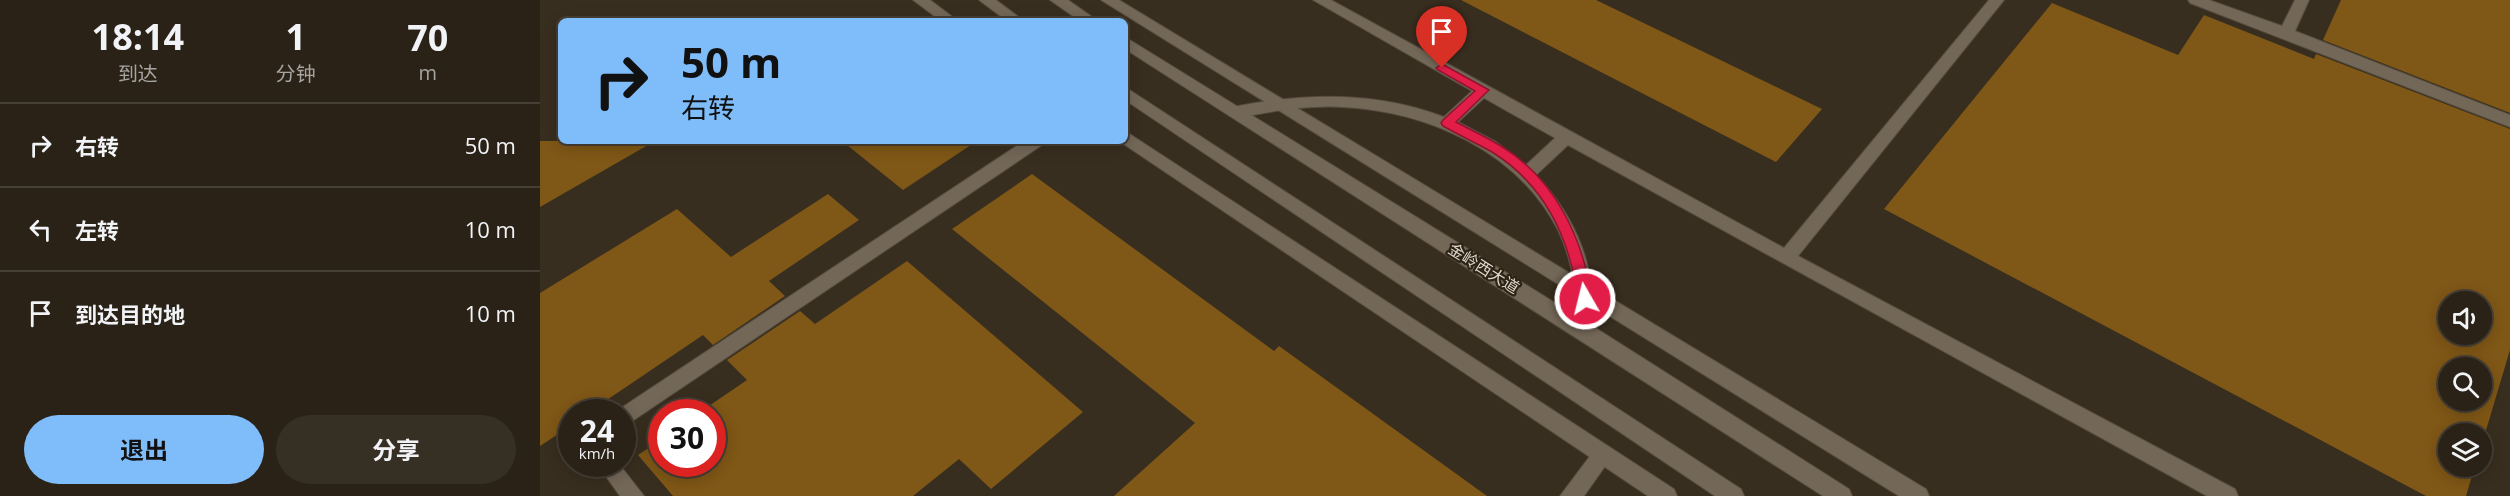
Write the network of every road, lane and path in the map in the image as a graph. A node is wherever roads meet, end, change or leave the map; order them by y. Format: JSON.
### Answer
{"nodes":[{"id":1,"x":920,"y":0,"type":"edge"},
{"id":2,"x":986,"y":0,"type":"edge"},
{"id":3,"x":1057,"y":0,"type":"edge"},
{"id":4,"x":1108,"y":0,"type":"edge"},
{"id":5,"x":1320,"y":0,"type":"edge"},
{"id":6,"x":1997,"y":0,"type":"edge"},
{"id":7,"x":2195,"y":0,"type":"edge"},
{"id":8,"x":2302,"y":0,"type":"edge"},
{"id":9,"x":947,"y":18,"type":"edge"},
{"id":10,"x":1013,"y":18,"type":"edge"},
{"id":11,"x":1086,"y":18,"type":"edge"},
{"id":12,"x":2286,"y":33,"type":"junction"},
{"id":13,"x":1128,"y":44,"type":"edge"},
{"id":14,"x":1483,"y":90,"type":"junction"},
{"id":15,"x":1128,"y":94,"type":"edge"},
{"id":16,"x":1280,"y":104,"type":"junction"},
{"id":17,"x":1238,"y":112,"type":"junction"},
{"id":18,"x":2510,"y":121,"type":"edge"},
{"id":19,"x":1447,"y":123,"type":"junction"},
{"id":20,"x":1567,"y":136,"type":"junction"},
{"id":21,"x":1128,"y":139,"type":"edge"},
{"id":22,"x":1032,"y":144,"type":"edge"},
{"id":23,"x":1527,"y":174,"type":"junction"},
{"id":24,"x":1786,"y":258,"type":"junction"},
{"id":25,"x":1584,"y":291,"type":"junction"},
{"id":26,"x":1584,"y":331,"type":"junction"},
{"id":27,"x":636,"y":409,"type":"edge"},
{"id":28,"x":1603,"y":455,"type":"junction"},
{"id":29,"x":618,"y":477,"type":"edge"},
{"id":30,"x":633,"y":496,"type":"edge"},
{"id":31,"x":1571,"y":496,"type":"edge"},
{"id":32,"x":1666,"y":496,"type":"edge"},
{"id":33,"x":1733,"y":496,"type":"edge"},
{"id":34,"x":1841,"y":496,"type":"edge"},
{"id":35,"x":1918,"y":496,"type":"edge"},
{"id":36,"x":2228,"y":496,"type":"edge"}],
"edges":[{"from":1,"to":9,"type":"street"},
{"from":2,"to":10,"type":"street"},
{"from":3,"to":11,"type":"street"},
{"from":4,"to":16,"type":"street"},
{"from":5,"to":14,"type":"street"},
{"from":6,"to":24,"type":"street"},
{"from":7,"to":12,"type":"street"},
{"from":8,"to":12,"type":"street"},
{"from":12,"to":18,"type":"street"},
{"from":13,"to":17,"type":"street","name":"金岭西大道"},
{"from":14,"to":19,"type":"street"},
{"from":14,"to":20,"type":"street"},
{"from":15,"to":33,"type":"street"},
{"from":16,"to":17,"type":"street"},
{"from":16,"to":19,"type":"street"},
{"from":16,"to":25,"type":"street"},
{"from":17,"to":26,"type":"street","name":"金岭西大道"},
{"from":19,"to":23,"type":"street"},
{"from":20,"to":23,"type":"street"},
{"from":20,"to":24,"type":"street"},
{"from":21,"to":28,"type":"street"},
{"from":22,"to":27,"type":"street"},
{"from":23,"to":25,"type":"street"},
{"from":24,"to":36,"type":"street"},
{"from":25,"to":26,"type":"street"},
{"from":25,"to":35,"type":"street"},
{"from":26,"to":34,"type":"street","name":"金岭西大道"},
{"from":28,"to":31,"type":"street"},
{"from":28,"to":32,"type":"street"},
{"from":29,"to":30,"type":"street"}]}
